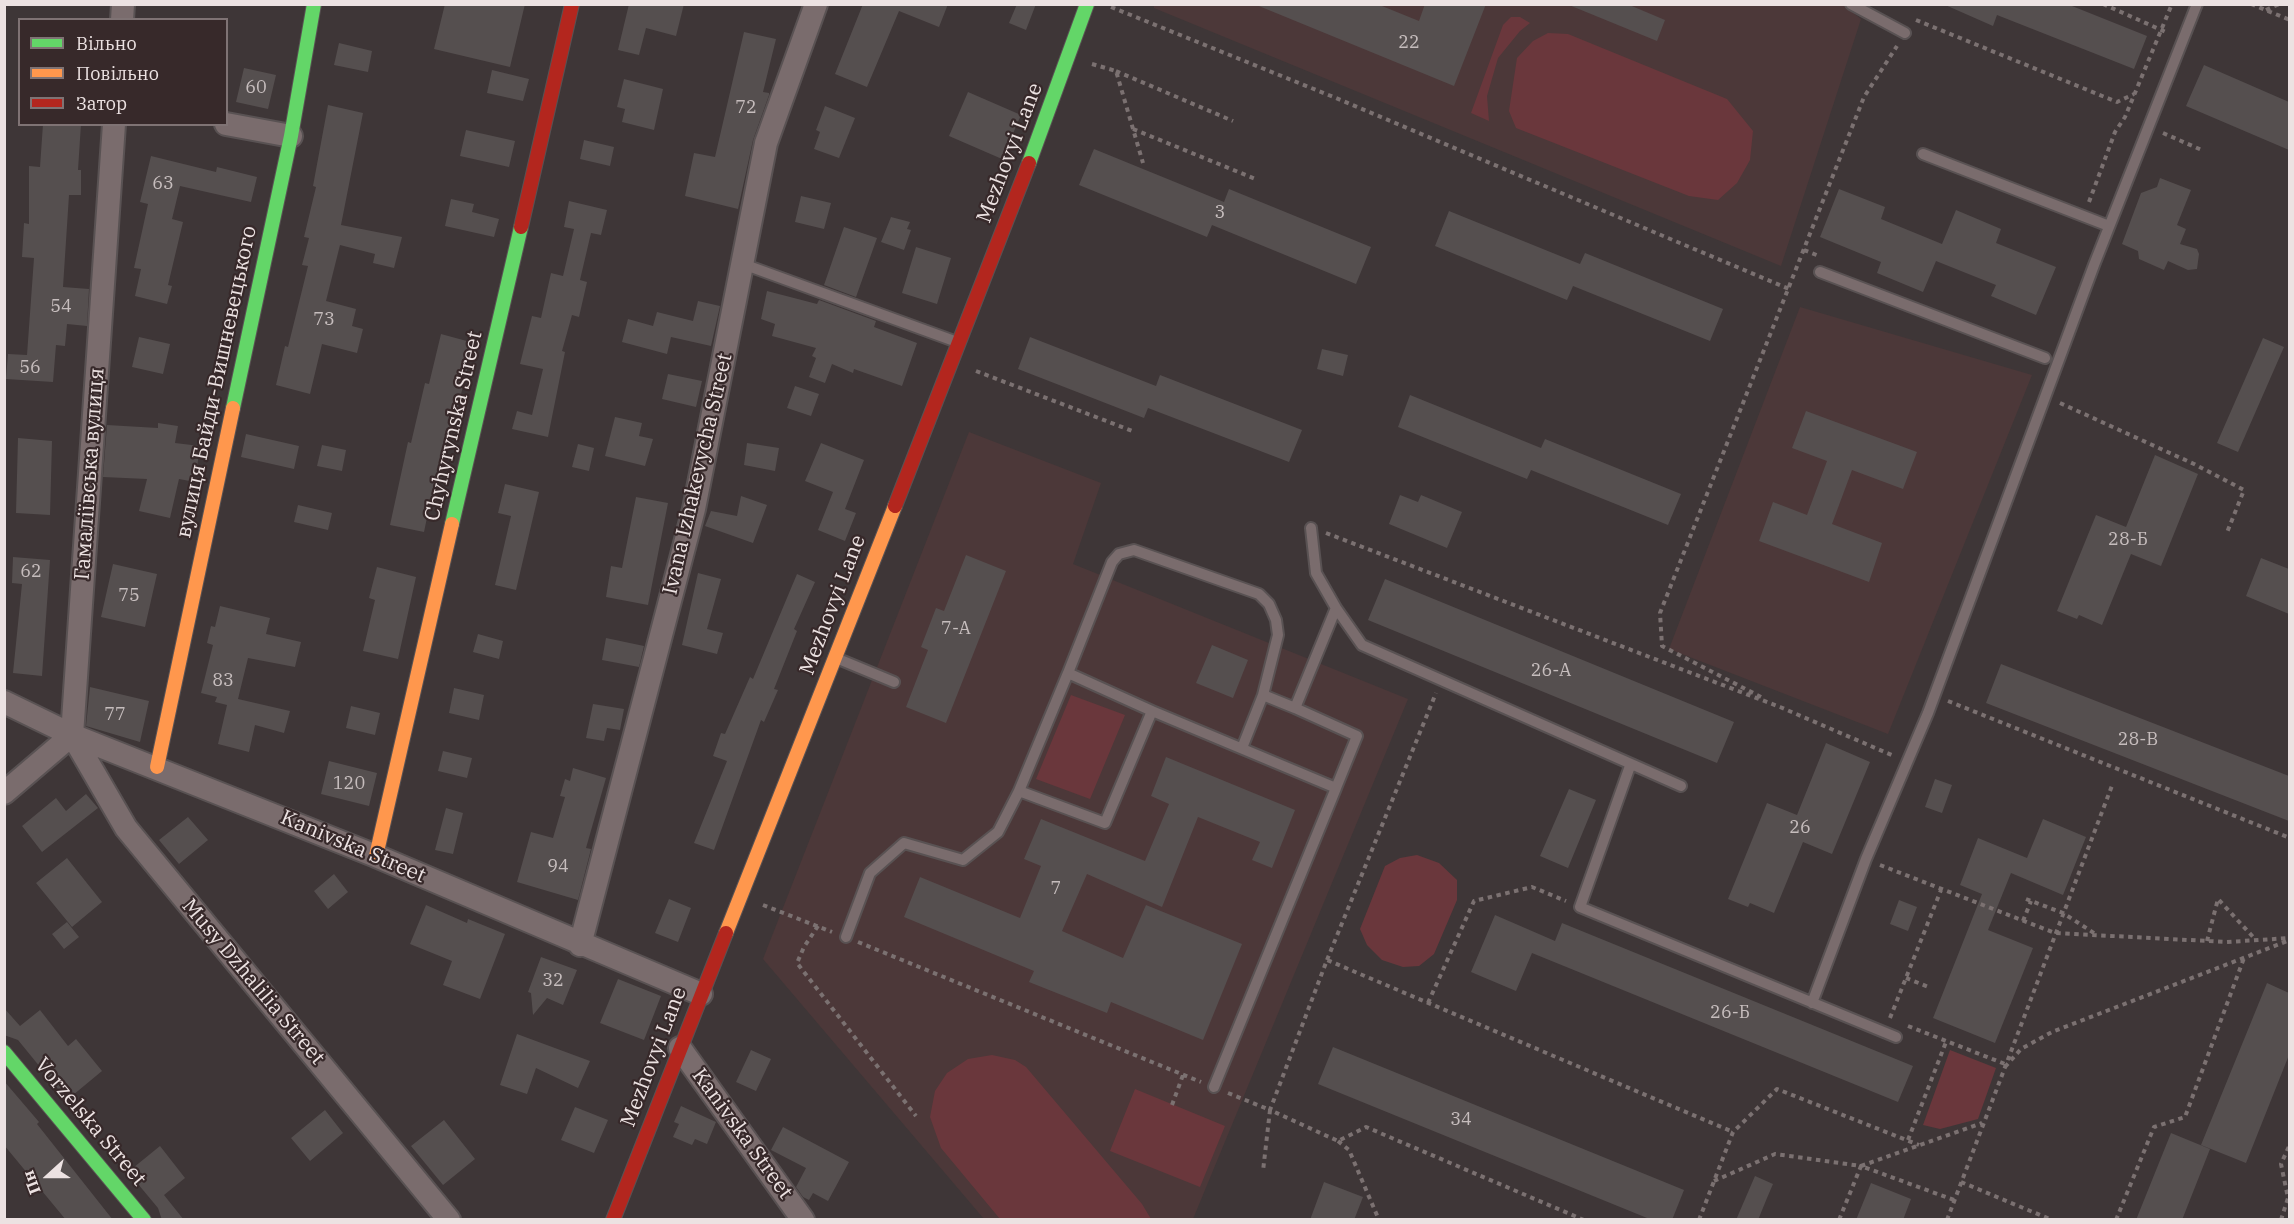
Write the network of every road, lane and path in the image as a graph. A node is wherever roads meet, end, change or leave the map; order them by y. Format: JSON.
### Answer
{"nodes":[{"id":1,"x":314,"y":4,"type":"edge"},
{"id":2,"x":572,"y":4,"type":"edge"},
{"id":3,"x":816,"y":4,"type":"edge"},
{"id":4,"x":1087,"y":4,"type":"edge"},
{"id":5,"x":1851,"y":4,"type":"edge"},
{"id":6,"x":2103,"y":4,"type":"edge"},
{"id":7,"x":2172,"y":4,"type":"edge"},
{"id":8,"x":2197,"y":4,"type":"edge"},
{"id":9,"x":2251,"y":4,"type":"edge"},
{"id":10,"x":2279,"y":4,"type":"edge"},
{"id":11,"x":1108,"y":6,"type":"edge"},
{"id":12,"x":2266,"y":10,"type":"junction"},
{"id":13,"x":1911,"y":18,"type":"dead end"},
{"id":14,"x":2289,"y":20,"type":"edge"},
{"id":15,"x":2161,"y":30,"type":"junction"},
{"id":16,"x":1905,"y":33,"type":"joint"},
{"id":17,"x":2183,"y":39,"type":"junction"},
{"id":18,"x":1086,"y":62,"type":"dead end"},
{"id":19,"x":1116,"y":71,"type":"junction"},
{"id":20,"x":2134,"y":93,"type":"junction"},
{"id":21,"x":1233,"y":121,"type":"dead end"},
{"id":22,"x":228,"y":124,"type":"edge"},
{"id":23,"x":114,"y":126,"type":"edge"},
{"id":24,"x":2149,"y":126,"type":"junction"},
{"id":25,"x":1133,"y":129,"type":"junction"},
{"id":26,"x":291,"y":136,"type":"junction"},
{"id":27,"x":2204,"y":151,"type":"dead end"},
{"id":28,"x":1923,"y":154,"type":"dead end"},
{"id":29,"x":1143,"y":163,"type":"dead end"},
{"id":30,"x":1258,"y":180,"type":"dead end"},
{"id":31,"x":2092,"y":212,"type":"dead end"},
{"id":32,"x":2109,"y":226,"type":"junction"},
{"id":33,"x":743,"y":264,"type":"junction"},
{"id":34,"x":1820,"y":272,"type":"dead end"},
{"id":35,"x":1789,"y":289,"type":"junction"},
{"id":36,"x":959,"y":343,"type":"junction"},
{"id":37,"x":2045,"y":358,"type":"dead end"},
{"id":38,"x":965,"y":367,"type":"dead end"},
{"id":39,"x":2045,"y":397,"type":"junction"},
{"id":40,"x":1135,"y":432,"type":"dead end"},
{"id":41,"x":1311,"y":528,"type":"joint"},
{"id":42,"x":2226,"y":535,"type":"dead end"},
{"id":43,"x":1336,"y":608,"type":"junction"},
{"id":44,"x":835,"y":658,"type":"junction"},
{"id":45,"x":1068,"y":673,"type":"junction"},
{"id":46,"x":1440,"y":681,"type":"junction"},
{"id":47,"x":894,"y":682,"type":"dead end"},
{"id":48,"x":1263,"y":695,"type":"junction"},
{"id":49,"x":1946,"y":700,"type":"dead end"},
{"id":50,"x":4,"y":702,"type":"edge"},
{"id":51,"x":1780,"y":707,"type":"junction"},
{"id":52,"x":1296,"y":708,"type":"junction"},
{"id":53,"x":1152,"y":711,"type":"junction"},
{"id":54,"x":72,"y":735,"type":"junction"},
{"id":55,"x":1242,"y":748,"type":"junction"},
{"id":56,"x":1898,"y":757,"type":"dead end"},
{"id":57,"x":1630,"y":766,"type":"junction"},
{"id":58,"x":156,"y":767,"type":"junction"},
{"id":59,"x":2112,"y":783,"type":"dead end"},
{"id":60,"x":1681,"y":786,"type":"dead end"},
{"id":61,"x":1336,"y":788,"type":"junction"},
{"id":62,"x":1019,"y":791,"type":"junction"},
{"id":63,"x":4,"y":793,"type":"edge"},
{"id":64,"x":2289,"y":838,"type":"edge"},
{"id":65,"x":376,"y":856,"type":"junction"},
{"id":66,"x":1866,"y":859,"type":"junction"},
{"id":67,"x":1941,"y":890,"type":"junction"},
{"id":68,"x":1580,"y":907,"type":"junction"},
{"id":69,"x":770,"y":908,"type":"dead end"},
{"id":70,"x":2062,"y":913,"type":"junction"},
{"id":71,"x":2023,"y":921,"type":"junction"},
{"id":72,"x":818,"y":926,"type":"junction"},
{"id":73,"x":2055,"y":933,"type":"junction"},
{"id":74,"x":2098,"y":935,"type":"junction"},
{"id":75,"x":846,"y":938,"type":"junction"},
{"id":76,"x":2256,"y":940,"type":"junction"},
{"id":77,"x":2289,"y":940,"type":"edge"},
{"id":78,"x":2207,"y":941,"type":"junction"},
{"id":79,"x":580,"y":945,"type":"junction"},
{"id":80,"x":2244,"y":958,"type":"junction"},
{"id":81,"x":1327,"y":960,"type":"junction"},
{"id":82,"x":1906,"y":978,"type":"junction"},
{"id":83,"x":1931,"y":988,"type":"dead end"},
{"id":84,"x":700,"y":994,"type":"junction"},
{"id":85,"x":1428,"y":1003,"type":"junction"},
{"id":86,"x":1812,"y":1003,"type":"junction"},
{"id":87,"x":1897,"y":1021,"type":"dead end"},
{"id":88,"x":1904,"y":1024,"type":"dead end"},
{"id":89,"x":1896,"y":1037,"type":"dead end"},
{"id":90,"x":1946,"y":1042,"type":"junction"},
{"id":91,"x":680,"y":1048,"type":"junction"},
{"id":92,"x":4,"y":1052,"type":"edge"},
{"id":93,"x":2005,"y":1064,"type":"junction"},
{"id":94,"x":2002,"y":1069,"type":"junction"},
{"id":95,"x":1183,"y":1075,"type":"junction"},
{"id":96,"x":1214,"y":1087,"type":"junction"},
{"id":97,"x":1172,"y":1105,"type":"dead end"},
{"id":98,"x":1270,"y":1110,"type":"junction"},
{"id":99,"x":916,"y":1116,"type":"dead end"},
{"id":100,"x":1983,"y":1122,"type":"junction"},
{"id":101,"x":1733,"y":1132,"type":"junction"},
{"id":102,"x":1338,"y":1140,"type":"junction"},
{"id":103,"x":1908,"y":1140,"type":"junction"},
{"id":104,"x":1919,"y":1144,"type":"junction"},
{"id":105,"x":2289,"y":1144,"type":"edge"},
{"id":106,"x":1861,"y":1166,"type":"junction"},
{"id":107,"x":1263,"y":1171,"type":"dead end"},
{"id":108,"x":1714,"y":1181,"type":"junction"},
{"id":109,"x":1961,"y":1182,"type":"junction"},
{"id":110,"x":2289,"y":1198,"type":"edge"},
{"id":111,"x":1954,"y":1200,"type":"junction"},
{"id":112,"x":144,"y":1220,"type":"edge"},
{"id":113,"x":449,"y":1220,"type":"edge"},
{"id":114,"x":613,"y":1220,"type":"edge"},
{"id":115,"x":803,"y":1220,"type":"edge"},
{"id":116,"x":1379,"y":1220,"type":"edge"},
{"id":117,"x":1584,"y":1220,"type":"edge"},
{"id":118,"x":1699,"y":1220,"type":"edge"},
{"id":119,"x":1839,"y":1220,"type":"edge"},
{"id":120,"x":1947,"y":1220,"type":"edge"},
{"id":121,"x":2052,"y":1220,"type":"edge"},
{"id":122,"x":2116,"y":1220,"type":"edge"},
{"id":123,"x":2281,"y":1220,"type":"edge"}],
"edges":[{"from":1,"to":26,"type":"street","name":"вулиця Байди-Вишневецького"},
{"from":2,"to":65,"type":"street","name":"Chyhyrynska Street"},
{"from":3,"to":33,"type":"street","name":"Ivana Izhakevycha Street"},
{"from":4,"to":36,"type":"street","name":"Mezhovyi Lane"},
{"from":5,"to":16,"type":"lane"},
{"from":6,"to":15,"type":"path"},
{"from":7,"to":15,"type":"path"},
{"from":8,"to":17,"type":"lane"},
{"from":9,"to":12,"type":"path"},
{"from":10,"to":12,"type":"path"},
{"from":11,"to":35,"type":"path"},
{"from":12,"to":14,"type":"path"},
{"from":13,"to":20,"type":"path"},
{"from":15,"to":17,"type":"path"},
{"from":15,"to":20,"type":"path"},
{"from":16,"to":35,"type":"path"},
{"from":17,"to":24,"type":"lane"},
{"from":18,"to":19,"type":"path"},
{"from":19,"to":21,"type":"path"},
{"from":19,"to":25,"type":"path"},
{"from":20,"to":31,"type":"path"},
{"from":22,"to":26,"type":"street"},
{"from":23,"to":54,"type":"street","name":"Гамаліївська вулиця"},
{"from":24,"to":27,"type":"path"},
{"from":24,"to":32,"type":"lane"},
{"from":25,"to":29,"type":"path"},
{"from":25,"to":30,"type":"path"},
{"from":26,"to":58,"type":"street","name":"вулиця Байди-Вишневецького"},
{"from":28,"to":32,"type":"lane"},
{"from":32,"to":39,"type":"lane"},
{"from":33,"to":36,"type":"lane"},
{"from":33,"to":79,"type":"street","name":"Ivana Izhakevycha Street"},
{"from":34,"to":37,"type":"lane"},
{"from":35,"to":51,"type":"path"},
{"from":36,"to":44,"type":"street","name":"Mezhovyi Lane"},
{"from":38,"to":40,"type":"path"},
{"from":39,"to":42,"type":"path"},
{"from":39,"to":66,"type":"lane"},
{"from":41,"to":43,"type":"lane"},
{"from":41,"to":51,"type":"path"},
{"from":43,"to":46,"type":"lane"},
{"from":43,"to":52,"type":"lane"},
{"from":44,"to":47,"type":"lane"},
{"from":44,"to":84,"type":"street","name":"Mezhovyi Lane"},
{"from":45,"to":48,"type":"lane"},
{"from":45,"to":53,"type":"lane"},
{"from":45,"to":62,"type":"lane"},
{"from":46,"to":57,"type":"lane"},
{"from":46,"to":81,"type":"path"},
{"from":48,"to":52,"type":"lane"},
{"from":48,"to":55,"type":"lane"},
{"from":49,"to":64,"type":"path"},
{"from":50,"to":54,"type":"street","name":"Kanivska Street"},
{"from":51,"to":56,"type":"path"},
{"from":52,"to":61,"type":"lane"},
{"from":53,"to":55,"type":"lane"},
{"from":53,"to":62,"type":"lane"},
{"from":54,"to":58,"type":"street","name":"Kanivska Street"},
{"from":54,"to":63,"type":"street"},
{"from":54,"to":113,"type":"street","name":"Musy Dzhalilia Street"},
{"from":55,"to":61,"type":"lane"},
{"from":57,"to":60,"type":"lane"},
{"from":57,"to":68,"type":"lane"},
{"from":58,"to":65,"type":"street","name":"Kanivska Street"},
{"from":59,"to":70,"type":"path"},
{"from":61,"to":96,"type":"lane"},
{"from":62,"to":75,"type":"lane"},
{"from":65,"to":79,"type":"street","name":"Kanivska Street"},
{"from":66,"to":67,"type":"path"},
{"from":66,"to":86,"type":"lane"},
{"from":67,"to":71,"type":"path"},
{"from":67,"to":82,"type":"path"},
{"from":68,"to":85,"type":"path"},
{"from":68,"to":86,"type":"lane"},
{"from":69,"to":72,"type":"path"},
{"from":70,"to":71,"type":"path"},
{"from":70,"to":73,"type":"path"},
{"from":70,"to":74,"type":"path"},
{"from":71,"to":73,"type":"path"},
{"from":72,"to":75,"type":"path"},
{"from":72,"to":99,"type":"path"},
{"from":73,"to":74,"type":"path"},
{"from":73,"to":93,"type":"path"},
{"from":74,"to":78,"type":"path"},
{"from":75,"to":95,"type":"path"},
{"from":76,"to":77,"type":"path"},
{"from":76,"to":78,"type":"path"},
{"from":76,"to":78,"type":"path"},
{"from":77,"to":80,"type":"path"},
{"from":79,"to":84,"type":"street","name":"Kanivska Street"},
{"from":80,"to":94,"type":"path"},
{"from":80,"to":122,"type":"path"},
{"from":81,"to":85,"type":"path"},
{"from":81,"to":98,"type":"path"},
{"from":82,"to":83,"type":"path"},
{"from":82,"to":87,"type":"path"},
{"from":84,"to":91,"type":"street","name":"Mezhovyi Lane"},
{"from":85,"to":101,"type":"path"},
{"from":86,"to":89,"type":"lane"},
{"from":88,"to":90,"type":"path"},
{"from":90,"to":93,"type":"path"},
{"from":90,"to":103,"type":"path"},
{"from":91,"to":114,"type":"street","name":"Mezhovyi Lane"},
{"from":91,"to":115,"type":"street","name":"Kanivska Street"},
{"from":92,"to":112,"type":"street","name":"Vorzelska Street"},
{"from":93,"to":94,"type":"path"},
{"from":94,"to":100,"type":"path"},
{"from":95,"to":96,"type":"path"},
{"from":95,"to":97,"type":"path"},
{"from":96,"to":98,"type":"path"},
{"from":98,"to":102,"type":"path"},
{"from":98,"to":107,"type":"path"},
{"from":100,"to":104,"type":"path"},
{"from":100,"to":109,"type":"path"},
{"from":101,"to":103,"type":"path"},
{"from":101,"to":108,"type":"path"},
{"from":102,"to":116,"type":"path"},
{"from":102,"to":117,"type":"path"},
{"from":103,"to":104,"type":"path"},
{"from":104,"to":106,"type":"path"},
{"from":105,"to":110,"type":"path"},
{"from":106,"to":108,"type":"path"},
{"from":106,"to":111,"type":"path"},
{"from":106,"to":119,"type":"path"},
{"from":108,"to":118,"type":"path"},
{"from":109,"to":111,"type":"path"},
{"from":109,"to":121,"type":"path"},
{"from":110,"to":123,"type":"path"},
{"from":111,"to":120,"type":"path"}]}
